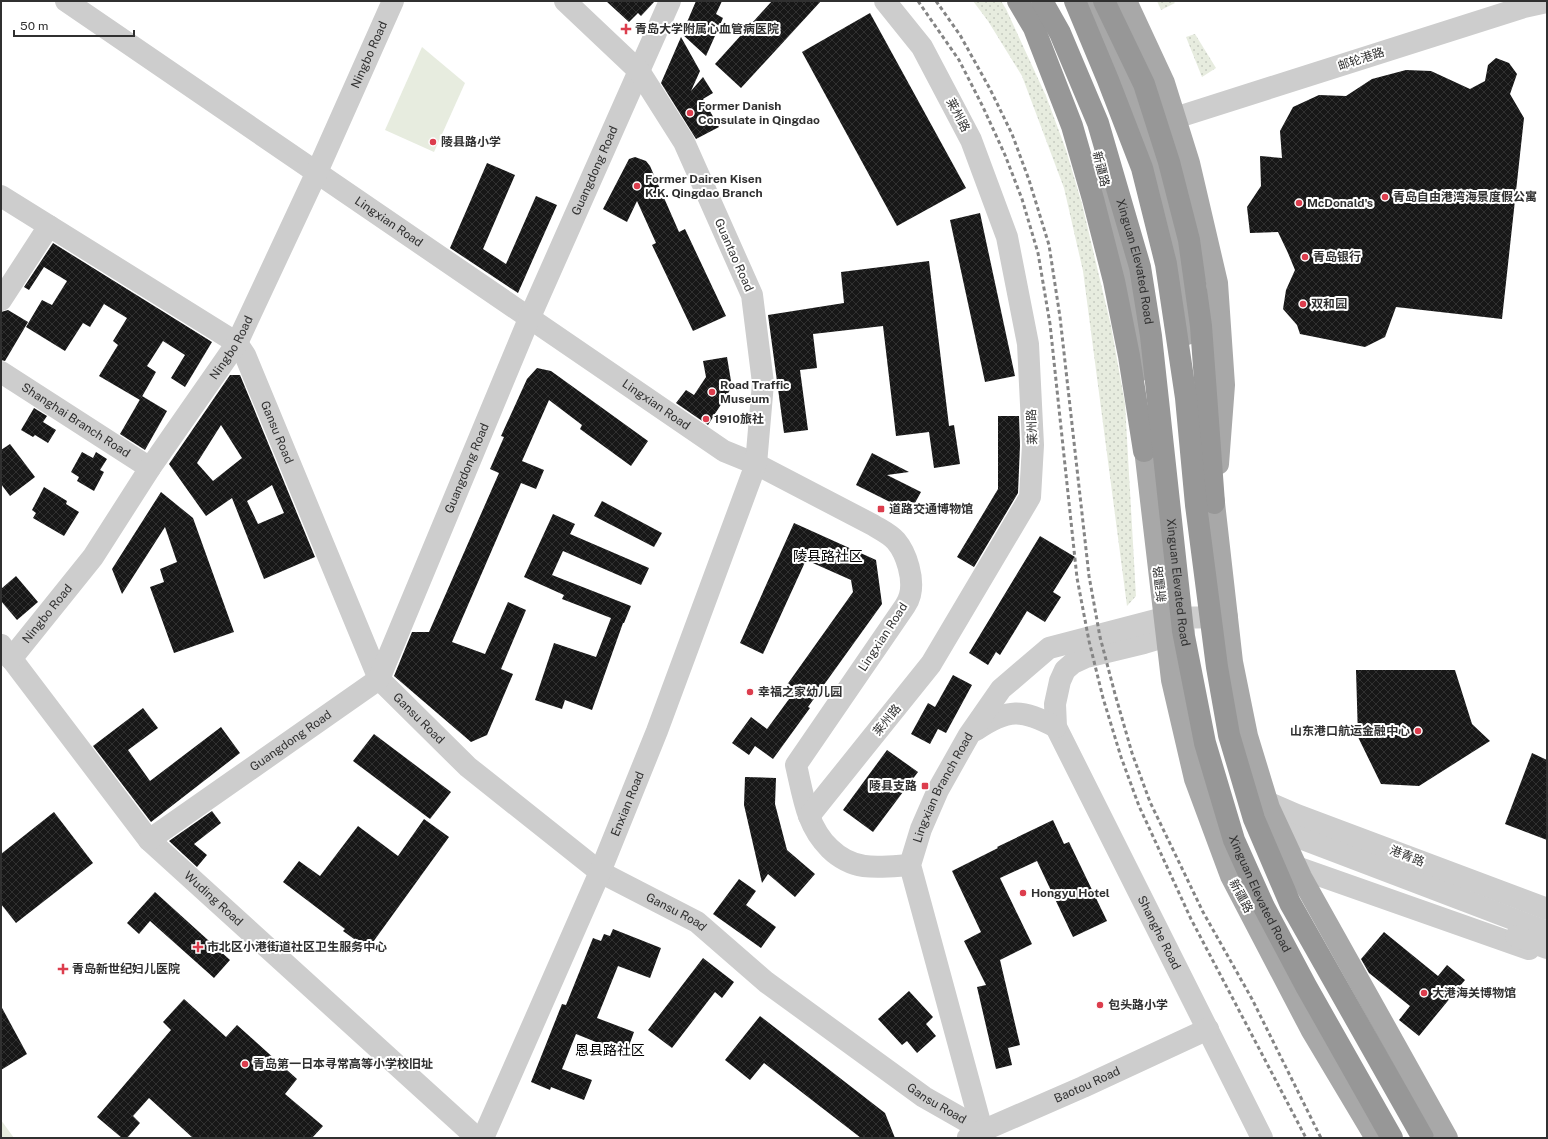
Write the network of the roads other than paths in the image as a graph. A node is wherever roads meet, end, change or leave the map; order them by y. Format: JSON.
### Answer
{"nodes":[{"id":1,"x":66,"y":1,"type":"edge"},
{"id":2,"x":393,"y":1,"type":"edge"},
{"id":3,"x":565,"y":1,"type":"edge"},
{"id":4,"x":670,"y":1,"type":"edge"},
{"id":5,"x":885,"y":1,"type":"edge"},
{"id":6,"x":1018,"y":1,"type":"edge"},
{"id":7,"x":1036,"y":1,"type":"edge"},
{"id":8,"x":1042,"y":1,"type":"edge"},
{"id":9,"x":1075,"y":1,"type":"edge"},
{"id":10,"x":1087,"y":1,"type":"edge"},
{"id":11,"x":1547,"y":2,"type":"edge"},
{"id":12,"x":1114,"y":5,"type":"edge"},
{"id":13,"x":639,"y":71,"type":"junction"},
{"id":14,"x":1175,"y":118,"type":"junction"},
{"id":15,"x":316,"y":174,"type":"junction"},
{"id":16,"x":1,"y":196,"type":"edge"},
{"id":17,"x":49,"y":226,"type":"junction"},
{"id":18,"x":1,"y":300,"type":"edge"},
{"id":19,"x":529,"y":319,"type":"junction"},
{"id":20,"x":237,"y":342,"type":"junction"},
{"id":21,"x":1,"y":372,"type":"edge"},
{"id":22,"x":1144,"y":451,"type":"junction"},
{"id":23,"x":756,"y":464,"type":"junction"},
{"id":24,"x":150,"y":468,"type":"junction"},
{"id":25,"x":1214,"y":503,"type":"junction"},
{"id":26,"x":1227,"y":616,"type":"junction"},
{"id":27,"x":1165,"y":628,"type":"junction"},
{"id":28,"x":6,"y":652,"type":"edge"},
{"id":29,"x":379,"y":679,"type":"junction"},
{"id":30,"x":1056,"y":727,"type":"junction"},
{"id":31,"x":968,"y":735,"type":"junction"},
{"id":32,"x":1267,"y":802,"type":"junction"},
{"id":33,"x":809,"y":816,"type":"junction"},
{"id":34,"x":1279,"y":830,"type":"junction"},
{"id":35,"x":149,"y":840,"type":"junction"},
{"id":36,"x":1294,"y":863,"type":"junction"},
{"id":37,"x":910,"y":865,"type":"junction"},
{"id":38,"x":600,"y":872,"type":"junction"},
{"id":39,"x":1547,"y":909,"type":"edge"},
{"id":40,"x":1547,"y":932,"type":"edge"},
{"id":41,"x":1547,"y":948,"type":"edge"},
{"id":42,"x":1547,"y":956,"type":"edge"},
{"id":43,"x":1208,"y":1028,"type":"junction"},
{"id":44,"x":974,"y":1134,"type":"edge"},
{"id":45,"x":477,"y":1138,"type":"edge"},
{"id":46,"x":483,"y":1138,"type":"edge"},
{"id":47,"x":1262,"y":1138,"type":"edge"},
{"id":48,"x":1376,"y":1138,"type":"edge"},
{"id":49,"x":1392,"y":1138,"type":"edge"},
{"id":50,"x":1423,"y":1138,"type":"edge"},
{"id":51,"x":1447,"y":1138,"type":"edge"}],
"edges":[{"from":1,"to":15,"type":"street","name":"Lingxian Road"},
{"from":2,"to":15,"type":"street","name":"Ningbo Road"},
{"from":3,"to":13,"type":"street","name":"Guantao Road"},
{"from":4,"to":13,"type":"street","name":"Guangdong Road"},
{"from":5,"to":33,"type":"street","name":"莱州路"},
{"from":6,"to":22,"type":"highway"},
{"from":7,"to":22,"type":"main road","name":"新疆路"},
{"from":8,"to":49,"type":"highway","name":"Xinguan Elevated Road","bridge":true},
{"from":9,"to":50,"type":"highway","name":"Xinguan Elevated Road","bridge":true},
{"from":10,"to":25,"type":"main road"},
{"from":11,"to":14,"type":"street","name":"邮轮港路"},
{"from":12,"to":14,"type":"main road"},
{"from":12,"to":25,"type":"highway"},
{"from":13,"to":19,"type":"street","name":"Guangdong Road"},
{"from":13,"to":23,"type":"street","name":"Guantao Road"},
{"from":14,"to":25,"type":"main road"},
{"from":15,"to":19,"type":"street","name":"Lingxian Road"},
{"from":15,"to":20,"type":"street","name":"Ningbo Road"},
{"from":16,"to":17,"type":"street","name":"Gansu Road"},
{"from":17,"to":18,"type":"street"},
{"from":17,"to":20,"type":"street","name":"Gansu Road"},
{"from":19,"to":23,"type":"street","name":"Lingxian Road"},
{"from":19,"to":29,"type":"street","name":"Guangdong Road"},
{"from":20,"to":24,"type":"street","name":"Ningbo Road"},
{"from":20,"to":29,"type":"street","name":"Gansu Road"},
{"from":21,"to":24,"type":"street","name":"Shanghai Branch Road"},
{"from":22,"to":27,"type":"main road","name":"新疆路"},
{"from":23,"to":33,"type":"street","name":"Lingxian Road"},
{"from":23,"to":38,"type":"street","name":"Enxian Road"},
{"from":24,"to":28,"type":"street","name":"Ningbo Road"},
{"from":25,"to":26,"type":"main road"},
{"from":26,"to":27,"type":"street"},
{"from":26,"to":32,"type":"main road"},
{"from":27,"to":30,"type":"street"},
{"from":27,"to":31,"type":"street","name":"Lingxian Branch Road"},
{"from":27,"to":48,"type":"main road","name":"新疆路"},
{"from":28,"to":35,"type":"street","name":"Wuding Road"},
{"from":29,"to":35,"type":"street","name":"Guangdong Road"},
{"from":29,"to":38,"type":"street","name":"Gansu Road"},
{"from":30,"to":31,"type":"street"},
{"from":30,"to":43,"type":"street","name":"Shanghe Road"},
{"from":31,"to":37,"type":"street","name":"Lingxian Branch Road"},
{"from":32,"to":34,"type":"main road"},
{"from":32,"to":39,"type":"street","name":"港青路"},
{"from":33,"to":37,"type":"street","name":"Lingxian Road"},
{"from":34,"to":36,"type":"main road"},
{"from":34,"to":40,"type":"street"},
{"from":35,"to":45,"type":"street","name":"Wuding Road"},
{"from":36,"to":41,"type":"street"},
{"from":36,"to":42,"type":"street"},
{"from":36,"to":51,"type":"main road"},
{"from":37,"to":44,"type":"street"},
{"from":38,"to":44,"type":"street","name":"Gansu Road"},
{"from":38,"to":46,"type":"street","name":"Enxian Road"},
{"from":43,"to":44,"type":"street","name":"Baotou Road"},
{"from":43,"to":47,"type":"street","name":"Shanghe Road"}]}
